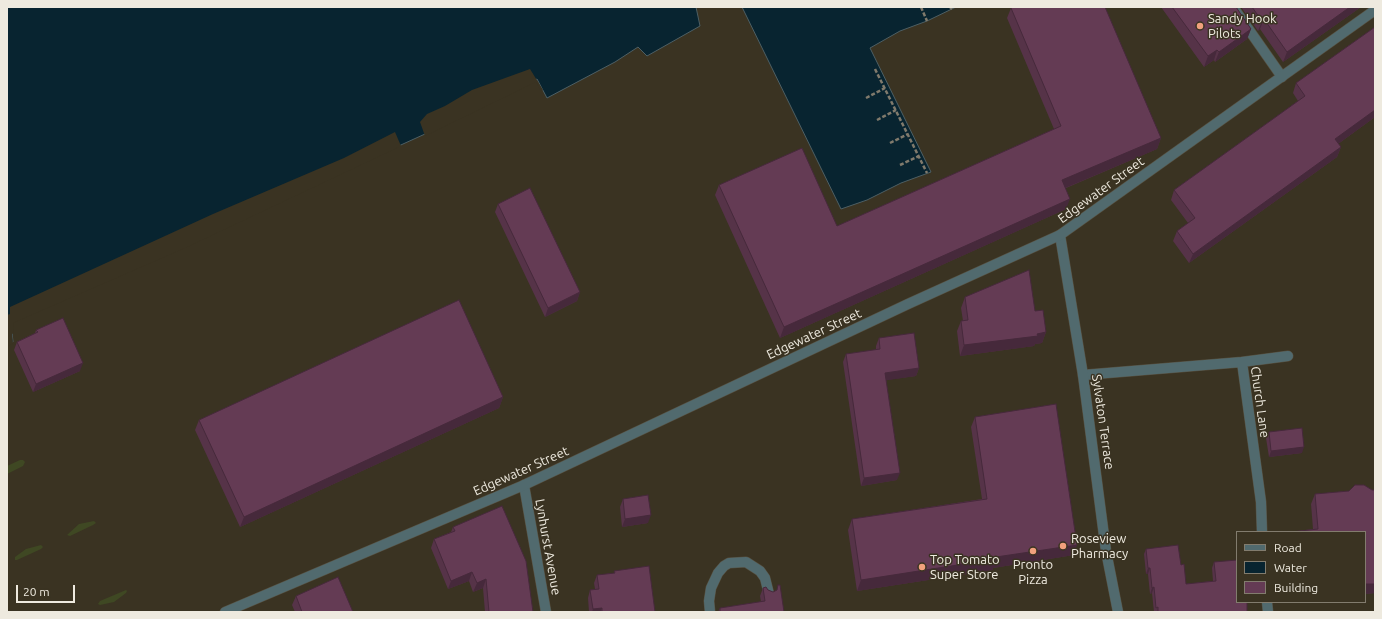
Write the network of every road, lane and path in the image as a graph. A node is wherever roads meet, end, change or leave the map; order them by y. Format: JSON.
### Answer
{"nodes":[{"id":1,"x":921,"y":7,"type":"edge"},
{"id":2,"x":1233,"y":7,"type":"edge"},
{"id":3,"x":1375,"y":10,"type":"edge"},
{"id":4,"x":927,"y":21,"type":"dead end"},
{"id":5,"x":875,"y":69,"type":"dead end"},
{"id":6,"x":1282,"y":77,"type":"junction"},
{"id":7,"x":885,"y":88,"type":"junction"},
{"id":8,"x":866,"y":98,"type":"dead end"},
{"id":9,"x":896,"y":110,"type":"junction"},
{"id":10,"x":877,"y":120,"type":"dead end"},
{"id":11,"x":908,"y":134,"type":"junction"},
{"id":12,"x":890,"y":143,"type":"dead end"},
{"id":13,"x":919,"y":156,"type":"junction"},
{"id":14,"x":900,"y":165,"type":"dead end"},
{"id":15,"x":927,"y":173,"type":"dead end"},
{"id":16,"x":1060,"y":235,"type":"junction"},
{"id":17,"x":1288,"y":356,"type":"dead end"},
{"id":18,"x":1242,"y":362,"type":"junction"},
{"id":19,"x":1083,"y":375,"type":"junction"},
{"id":20,"x":524,"y":485,"type":"junction"},
{"id":21,"x":1262,"y":531,"type":"edge"},
{"id":22,"x":770,"y":594,"type":"edge"},
{"id":23,"x":225,"y":612,"type":"edge"},
{"id":24,"x":546,"y":612,"type":"edge"},
{"id":25,"x":710,"y":612,"type":"edge"},
{"id":26,"x":1118,"y":612,"type":"edge"}],
"edges":[{"from":1,"to":4,"type":"path"},
{"from":2,"to":6,"type":"street"},
{"from":3,"to":6,"type":"street","name":"Edgewater Street"},
{"from":5,"to":7,"type":"path"},
{"from":6,"to":16,"type":"street","name":"Edgewater Street"},
{"from":7,"to":8,"type":"path"},
{"from":7,"to":9,"type":"path"},
{"from":9,"to":10,"type":"path"},
{"from":9,"to":11,"type":"path"},
{"from":11,"to":12,"type":"path"},
{"from":11,"to":13,"type":"path"},
{"from":13,"to":14,"type":"path"},
{"from":13,"to":15,"type":"path"},
{"from":16,"to":19,"type":"street","name":"Sylvaton Terrace"},
{"from":16,"to":20,"type":"street","name":"Edgewater Street"},
{"from":17,"to":18,"type":"street"},
{"from":18,"to":19,"type":"street","name":"Church Lane"},
{"from":18,"to":21,"type":"street","name":"Church Lane"},
{"from":19,"to":26,"type":"street","name":"Sylvaton Terrace"},
{"from":20,"to":23,"type":"street","name":"Edgewater Street"},
{"from":20,"to":24,"type":"street","name":"Lynhurst Avenue"},
{"from":22,"to":25,"type":"street"}]}
